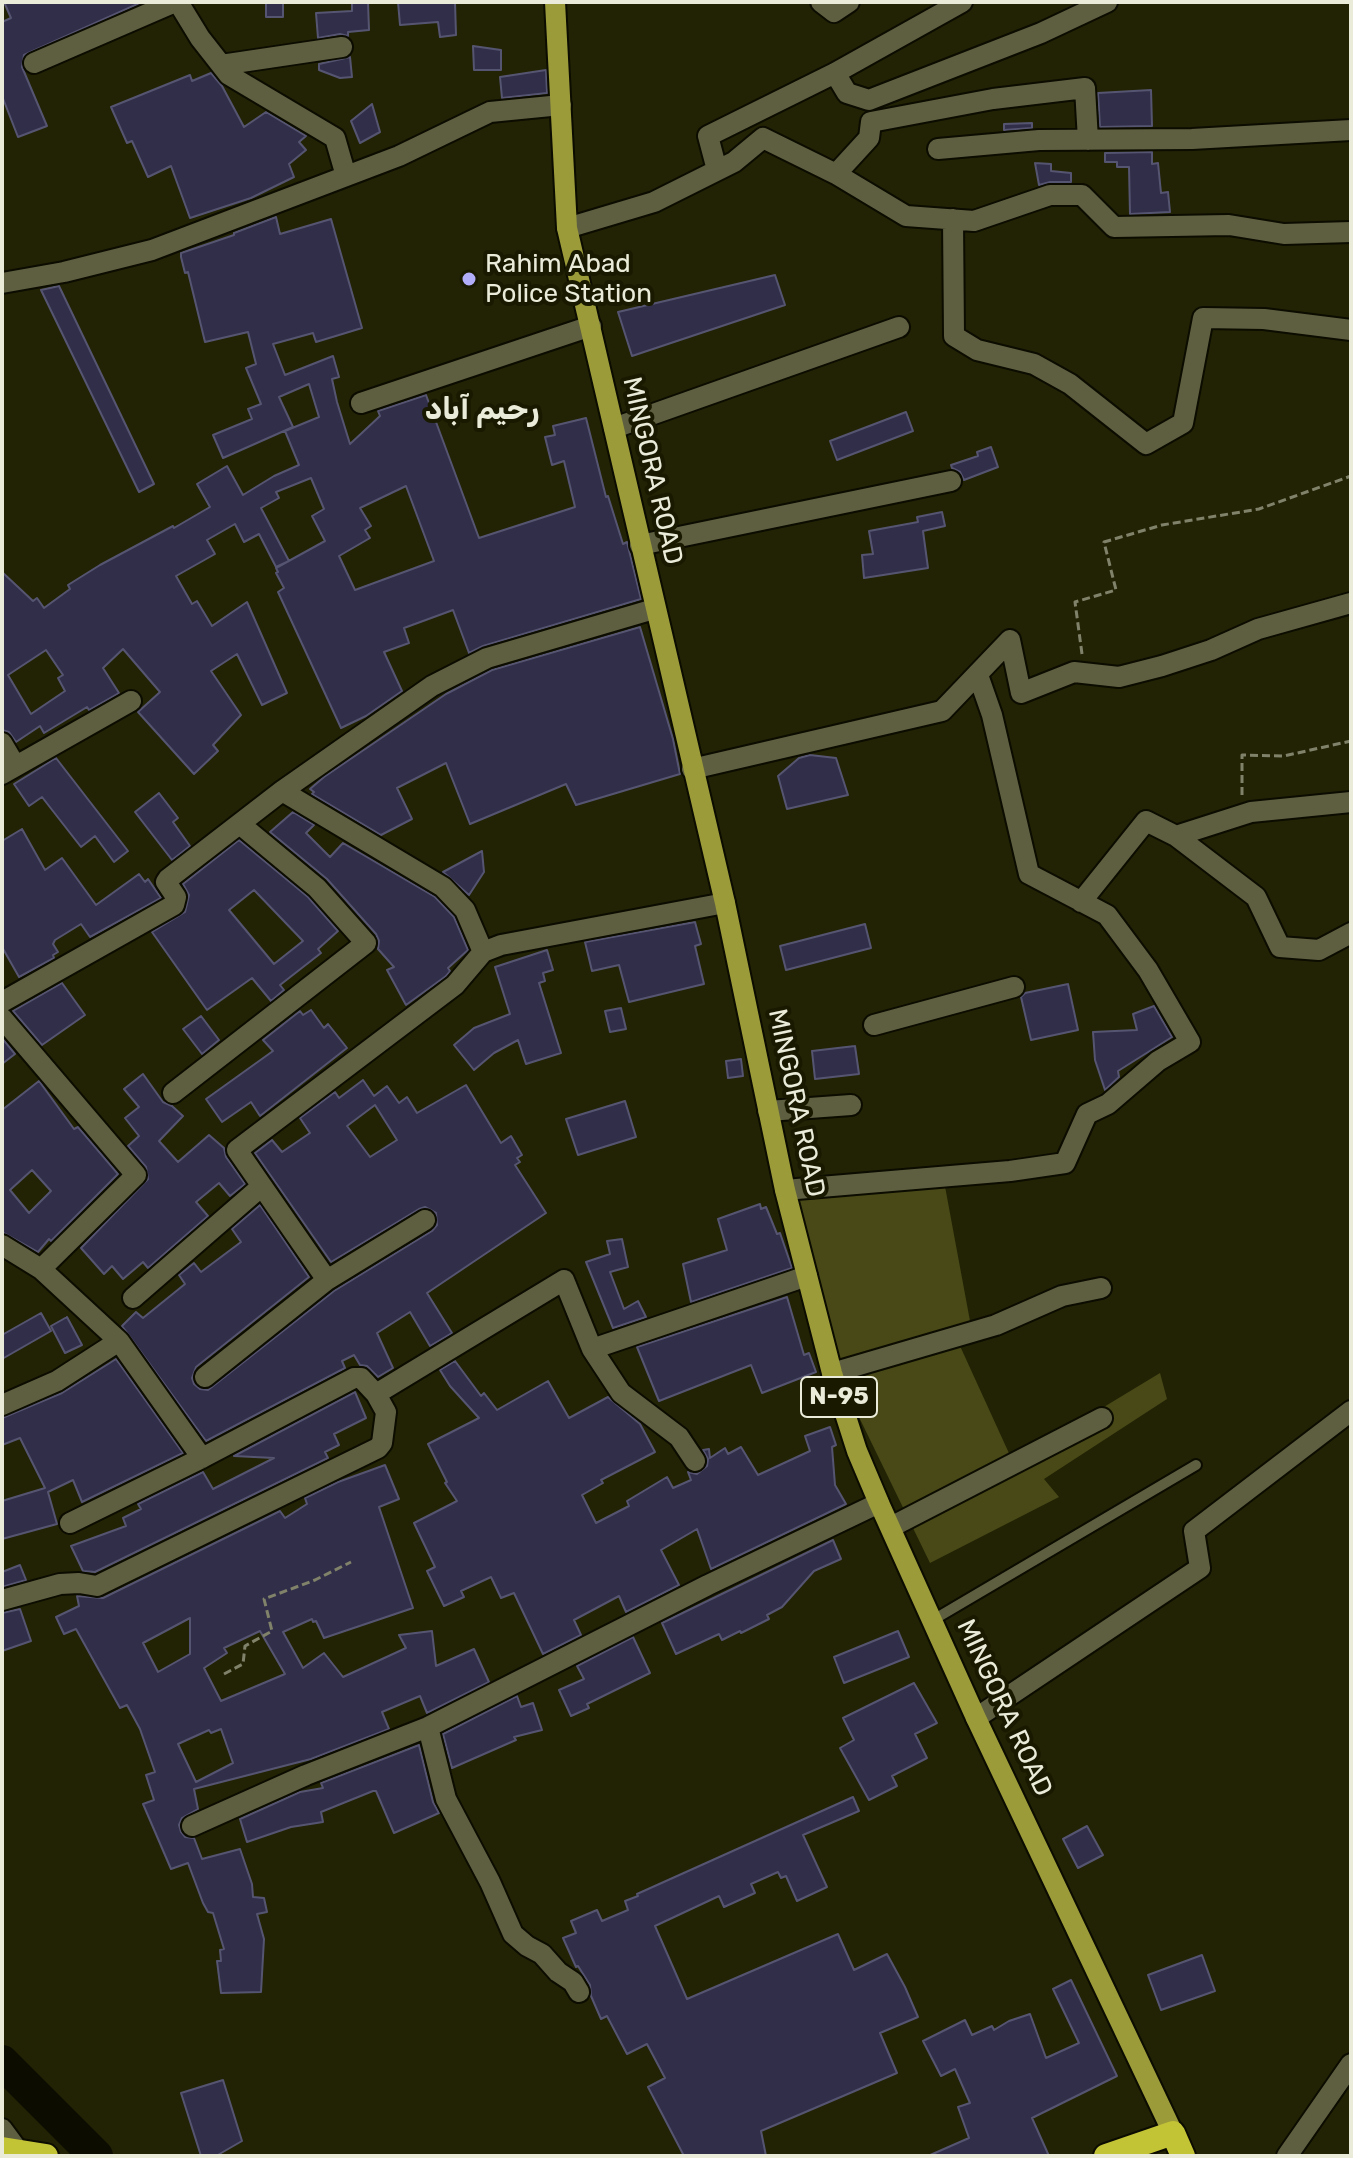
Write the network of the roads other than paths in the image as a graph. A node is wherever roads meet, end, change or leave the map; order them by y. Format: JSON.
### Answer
{"nodes":[{"id":1,"x":176,"y":2,"type":"edge"},
{"id":2,"x":555,"y":2,"type":"edge"},
{"id":3,"x":821,"y":2,"type":"edge"},
{"id":4,"x":849,"y":2,"type":"edge"},
{"id":5,"x":962,"y":2,"type":"edge"},
{"id":6,"x":1107,"y":2,"type":"edge"},
{"id":7,"x":342,"y":47,"type":"dead end"},
{"id":8,"x":34,"y":63,"type":"dead end"},
{"id":9,"x":221,"y":65,"type":"junction"},
{"id":10,"x":835,"y":73,"type":"junction"},
{"id":11,"x":561,"y":105,"type":"junction"},
{"id":12,"x":1351,"y":130,"type":"edge"},
{"id":13,"x":1088,"y":140,"type":"junction"},
{"id":14,"x":938,"y":149,"type":"dead end"},
{"id":15,"x":717,"y":170,"type":"junction"},
{"id":16,"x":836,"y":174,"type":"junction"},
{"id":17,"x":346,"y":176,"type":"junction"},
{"id":18,"x":953,"y":219,"type":"junction"},
{"id":19,"x":567,"y":228,"type":"junction"},
{"id":20,"x":1351,"y":232,"type":"edge"},
{"id":21,"x":2,"y":283,"type":"edge"},
{"id":22,"x":591,"y":326,"type":"junction"},
{"id":23,"x":899,"y":327,"type":"dead end"},
{"id":24,"x":1351,"y":330,"type":"edge"},
{"id":25,"x":361,"y":403,"type":"dead end"},
{"id":26,"x":614,"y":428,"type":"junction"},
{"id":27,"x":951,"y":481,"type":"dead end"},
{"id":28,"x":640,"y":545,"type":"junction"},
{"id":29,"x":1351,"y":603,"type":"edge"},
{"id":30,"x":654,"y":609,"type":"junction"},
{"id":31,"x":978,"y":675,"type":"junction"},
{"id":32,"x":131,"y":701,"type":"dead end"},
{"id":33,"x":2,"y":743,"type":"edge"},
{"id":34,"x":8,"y":769,"type":"edge"},
{"id":35,"x":692,"y":769,"type":"junction"},
{"id":36,"x":282,"y":791,"type":"junction"},
{"id":37,"x":1351,"y":802,"type":"edge"},
{"id":38,"x":241,"y":825,"type":"junction"},
{"id":39,"x":1176,"y":836,"type":"junction"},
{"id":40,"x":1081,"y":902,"type":"junction"},
{"id":41,"x":725,"y":903,"type":"junction"},
{"id":42,"x":1351,"y":933,"type":"edge"},
{"id":43,"x":483,"y":952,"type":"junction"},
{"id":44,"x":1014,"y":987,"type":"dead end"},
{"id":45,"x":2,"y":1002,"type":"edge"},
{"id":46,"x":2,"y":1018,"type":"edge"},
{"id":47,"x":874,"y":1025,"type":"dead end"},
{"id":48,"x":173,"y":1093,"type":"dead end"},
{"id":49,"x":851,"y":1105,"type":"dead end"},
{"id":50,"x":768,"y":1111,"type":"junction"},
{"id":51,"x":262,"y":1186,"type":"junction"},
{"id":52,"x":785,"y":1190,"type":"junction"},
{"id":53,"x":425,"y":1220,"type":"dead end"},
{"id":54,"x":2,"y":1245,"type":"edge"},
{"id":55,"x":41,"y":1269,"type":"junction"},
{"id":56,"x":807,"y":1276,"type":"junction"},
{"id":57,"x":327,"y":1280,"type":"junction"},
{"id":58,"x":1101,"y":1288,"type":"dead end"},
{"id":59,"x":133,"y":1298,"type":"dead end"},
{"id":60,"x":119,"y":1341,"type":"junction"},
{"id":61,"x":592,"y":1349,"type":"junction"},
{"id":62,"x":832,"y":1373,"type":"junction"},
{"id":63,"x":205,"y":1377,"type":"dead end"},
{"id":64,"x":376,"y":1394,"type":"junction"},
{"id":65,"x":2,"y":1405,"type":"edge"},
{"id":66,"x":1351,"y":1411,"type":"edge"},
{"id":67,"x":1102,"y":1418,"type":"dead end"},
{"id":68,"x":202,"y":1458,"type":"junction"},
{"id":69,"x":695,"y":1461,"type":"dead end"},
{"id":70,"x":1196,"y":1465,"type":"dead end"},
{"id":71,"x":879,"y":1503,"type":"junction"},
{"id":72,"x":70,"y":1523,"type":"dead end"},
{"id":73,"x":891,"y":1527,"type":"junction"},
{"id":74,"x":2,"y":1600,"type":"edge"},
{"id":75,"x":933,"y":1620,"type":"junction"},
{"id":76,"x":976,"y":1718,"type":"junction"},
{"id":77,"x":428,"y":1727,"type":"junction"},
{"id":78,"x":192,"y":1826,"type":"dead end"},
{"id":79,"x":579,"y":1992,"type":"dead end"},
{"id":80,"x":1351,"y":2064,"type":"edge"},
{"id":81,"x":2,"y":2129,"type":"edge"},
{"id":82,"x":1173,"y":2133,"type":"junction"},
{"id":83,"x":24,"y":2153,"type":"edge"},
{"id":84,"x":1106,"y":2156,"type":"edge"},
{"id":85,"x":1183,"y":2156,"type":"edge"},
{"id":86,"x":1287,"y":2156,"type":"edge"}],
"edges":[{"from":1,"to":8,"type":"street"},
{"from":1,"to":9,"type":"street"},
{"from":2,"to":11,"type":"main road","name":"MINGORA ROAD","number":"N-95"},
{"from":3,"to":4,"type":"street"},
{"from":5,"to":10,"type":"street"},
{"from":6,"to":10,"type":"street"},
{"from":7,"to":9,"type":"street"},
{"from":9,"to":17,"type":"street"},
{"from":10,"to":15,"type":"street"},
{"from":11,"to":17,"type":"street"},
{"from":11,"to":19,"type":"main road","name":"MINGORA ROAD","number":"N-95"},
{"from":12,"to":13,"type":"street"},
{"from":13,"to":14,"type":"street"},
{"from":13,"to":16,"type":"street"},
{"from":15,"to":16,"type":"street"},
{"from":15,"to":19,"type":"street"},
{"from":16,"to":18,"type":"street"},
{"from":17,"to":21,"type":"street"},
{"from":18,"to":20,"type":"street"},
{"from":18,"to":24,"type":"street"},
{"from":19,"to":22,"type":"main road","name":"MINGORA ROAD","number":"N-95"},
{"from":22,"to":25,"type":"street"},
{"from":22,"to":26,"type":"main road","name":"MINGORA ROAD","number":"N-95"},
{"from":23,"to":26,"type":"street"},
{"from":26,"to":28,"type":"main road","name":"MINGORA ROAD","number":"N-95"},
{"from":27,"to":28,"type":"street"},
{"from":28,"to":30,"type":"main road","name":"MINGORA ROAD","number":"N-95"},
{"from":29,"to":31,"type":"street"},
{"from":30,"to":35,"type":"main road","name":"MINGORA ROAD","number":"N-95"},
{"from":30,"to":36,"type":"street"},
{"from":31,"to":35,"type":"street"},
{"from":31,"to":40,"type":"street"},
{"from":32,"to":34,"type":"street"},
{"from":33,"to":34,"type":"street"},
{"from":35,"to":41,"type":"main road","name":"MINGORA ROAD","number":"N-95"},
{"from":36,"to":38,"type":"street"},
{"from":36,"to":43,"type":"street"},
{"from":37,"to":39,"type":"street"},
{"from":38,"to":45,"type":"street"},
{"from":38,"to":48,"type":"street"},
{"from":39,"to":40,"type":"street"},
{"from":39,"to":42,"type":"street"},
{"from":40,"to":52,"type":"street"},
{"from":41,"to":43,"type":"street"},
{"from":41,"to":50,"type":"main road","name":"MINGORA ROAD","number":"N-95"},
{"from":43,"to":51,"type":"street"},
{"from":44,"to":47,"type":"street"},
{"from":46,"to":55,"type":"street"},
{"from":49,"to":50,"type":"street"},
{"from":50,"to":52,"type":"main road","name":"MINGORA ROAD","number":"N-95"},
{"from":51,"to":57,"type":"street"},
{"from":51,"to":59,"type":"street"},
{"from":52,"to":56,"type":"main road","name":"MINGORA ROAD","number":"N-95"},
{"from":53,"to":57,"type":"street"},
{"from":54,"to":55,"type":"street"},
{"from":55,"to":60,"type":"street"},
{"from":56,"to":61,"type":"street"},
{"from":56,"to":62,"type":"main road","name":"MINGORA ROAD","number":"N-95"},
{"from":57,"to":63,"type":"street"},
{"from":58,"to":62,"type":"street"},
{"from":60,"to":65,"type":"street"},
{"from":60,"to":68,"type":"street"},
{"from":61,"to":64,"type":"street"},
{"from":61,"to":69,"type":"street"},
{"from":62,"to":71,"type":"main road","name":"MINGORA ROAD","number":"N-95"},
{"from":64,"to":68,"type":"street"},
{"from":64,"to":74,"type":"street"},
{"from":66,"to":76,"type":"street"},
{"from":67,"to":73,"type":"street"},
{"from":68,"to":72,"type":"street"},
{"from":70,"to":75,"type":"lane"},
{"from":71,"to":73,"type":"main road","name":"MINGORA ROAD","number":"N-95"},
{"from":71,"to":77,"type":"street"},
{"from":73,"to":75,"type":"main road","name":"MINGORA ROAD","number":"N-95"},
{"from":75,"to":76,"type":"main road","name":"MINGORA ROAD","number":"N-95"},
{"from":76,"to":82,"type":"main road","name":"MINGORA ROAD","number":"N-95"},
{"from":77,"to":78,"type":"street"},
{"from":77,"to":79,"type":"street"},
{"from":80,"to":86,"type":"street"},
{"from":81,"to":83,"type":"street"},
{"from":82,"to":84,"type":"highway"},
{"from":82,"to":85,"type":"highway","name":"MINGORA ROAD","number":"N-95"}]}
